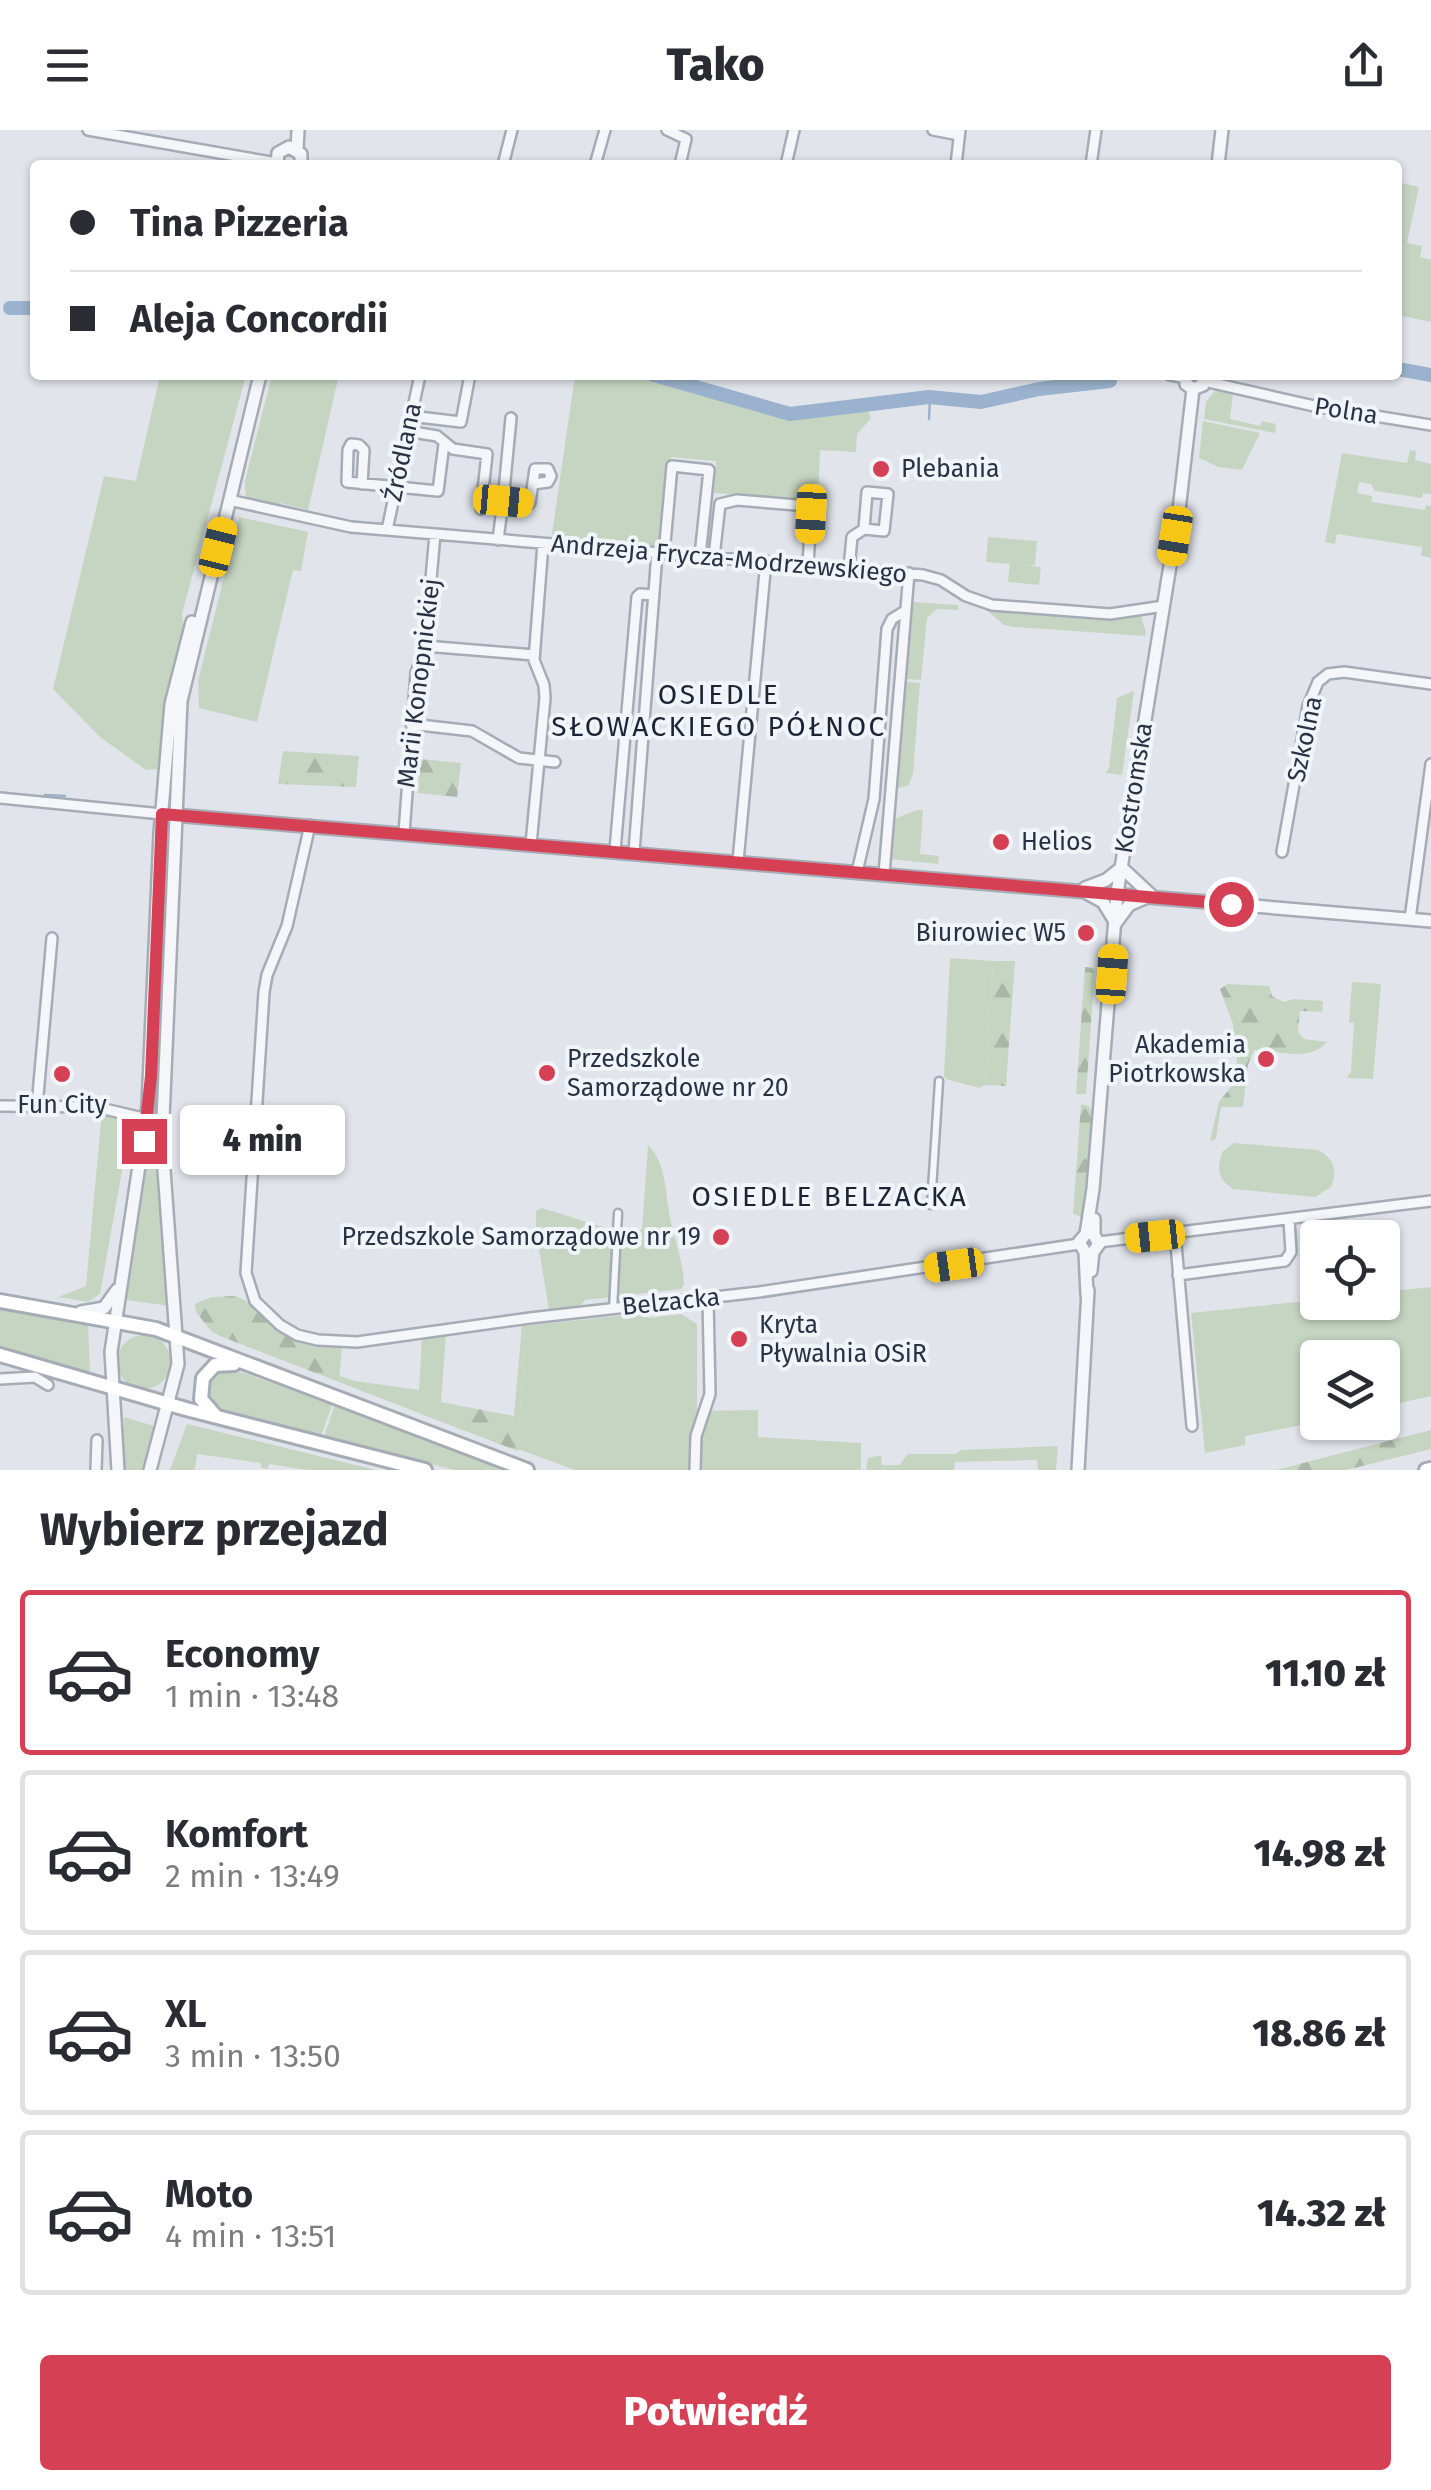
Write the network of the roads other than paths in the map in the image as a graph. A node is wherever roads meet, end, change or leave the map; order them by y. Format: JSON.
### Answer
{"nodes":[{"id":1,"x":88,"y":130,"type":"edge"},
{"id":2,"x":295,"y":130,"type":"edge"},
{"id":3,"x":512,"y":130,"type":"edge"},
{"id":4,"x":605,"y":130,"type":"edge"},
{"id":5,"x":666,"y":130,"type":"edge"},
{"id":6,"x":794,"y":130,"type":"edge"},
{"id":7,"x":933,"y":130,"type":"edge"},
{"id":8,"x":1096,"y":130,"type":"edge"},
{"id":9,"x":1222,"y":130,"type":"edge"},
{"id":10,"x":959,"y":132,"type":"edge"},
{"id":11,"x":291,"y":158,"type":"edge"},
{"id":12,"x":504,"y":160,"type":"edge"},
{"id":13,"x":596,"y":160,"type":"edge"},
{"id":14,"x":681,"y":160,"type":"edge"},
{"id":15,"x":787,"y":160,"type":"edge"},
{"id":16,"x":956,"y":160,"type":"edge"},
{"id":17,"x":1092,"y":160,"type":"edge"},
{"id":18,"x":1219,"y":160,"type":"edge"},
{"id":19,"x":259,"y":380,"type":"edge"},
{"id":20,"x":419,"y":380,"type":"edge"},
{"id":21,"x":469,"y":380,"type":"edge"},
{"id":22,"x":1200,"y":382,"type":"edge"},
{"id":23,"x":410,"y":416,"type":"junction"},
{"id":24,"x":512,"y":418,"type":"dead end"},
{"id":25,"x":1431,"y":425,"type":"edge"},
{"id":26,"x":407,"y":431,"type":"junction"},
{"id":27,"x":444,"y":444,"type":"junction"},
{"id":28,"x":362,"y":484,"type":"dead end"},
{"id":29,"x":532,"y":484,"type":"dead end"},
{"id":30,"x":395,"y":488,"type":"junction"},
{"id":31,"x":229,"y":500,"type":"junction"},
{"id":32,"x":503,"y":501,"type":"junction"},
{"id":33,"x":481,"y":509,"type":"dead end"},
{"id":34,"x":864,"y":529,"type":"junction"},
{"id":35,"x":387,"y":530,"type":"junction"},
{"id":36,"x":436,"y":534,"type":"junction"},
{"id":37,"x":498,"y":540,"type":"junction"},
{"id":38,"x":544,"y":544,"type":"junction"},
{"id":39,"x":660,"y":553,"type":"junction"},
{"id":40,"x":700,"y":556,"type":"junction"},
{"id":41,"x":714,"y":557,"type":"junction"},
{"id":42,"x":766,"y":561,"type":"junction"},
{"id":43,"x":808,"y":565,"type":"junction"},
{"id":44,"x":849,"y":568,"type":"junction"},
{"id":45,"x":909,"y":574,"type":"junction"},
{"id":46,"x":654,"y":595,"type":"junction"},
{"id":47,"x":1164,"y":606,"type":"junction"},
{"id":48,"x":905,"y":611,"type":"junction"},
{"id":49,"x":425,"y":646,"type":"junction"},
{"id":50,"x":534,"y":656,"type":"junction"},
{"id":51,"x":1431,"y":684,"type":"edge"},
{"id":52,"x":412,"y":724,"type":"junction"},
{"id":53,"x":625,"y":728,"type":"junction"},
{"id":54,"x":643,"y":729,"type":"junction"},
{"id":55,"x":538,"y":761,"type":"junction"},
{"id":56,"x":555,"y":762,"type":"dead end"},
{"id":57,"x":1431,"y":764,"type":"edge"},
{"id":58,"x":0,"y":798,"type":"edge"},
{"id":59,"x":890,"y":798,"type":"junction"},
{"id":60,"x":874,"y":799,"type":"junction"},
{"id":61,"x":169,"y":814,"type":"junction"},
{"id":62,"x":617,"y":822,"type":"junction"},
{"id":63,"x":636,"y":824,"type":"junction"},
{"id":64,"x":310,"y":825,"type":"junction"},
{"id":65,"x":404,"y":833,"type":"junction"},
{"id":66,"x":531,"y":844,"type":"junction"},
{"id":67,"x":615,"y":850,"type":"junction"},
{"id":68,"x":634,"y":852,"type":"junction"},
{"id":69,"x":1282,"y":852,"type":"dead end"},
{"id":70,"x":738,"y":861,"type":"junction"},
{"id":71,"x":1121,"y":868,"type":"junction"},
{"id":72,"x":857,"y":872,"type":"junction"},
{"id":73,"x":884,"y":874,"type":"junction"},
{"id":74,"x":1082,"y":890,"type":"junction"},
{"id":75,"x":1118,"y":893,"type":"junction"},
{"id":76,"x":1153,"y":896,"type":"junction"},
{"id":77,"x":1410,"y":919,"type":"junction"},
{"id":78,"x":1431,"y":921,"type":"edge"},
{"id":79,"x":1115,"y":924,"type":"junction"},
{"id":80,"x":52,"y":938,"type":"dead end"},
{"id":81,"x":939,"y":1081,"type":"dead end"},
{"id":82,"x":0,"y":1106,"type":"edge"},
{"id":83,"x":37,"y":1106,"type":"junction"},
{"id":84,"x":147,"y":1119,"type":"junction"},
{"id":85,"x":1431,"y":1201,"type":"edge"},
{"id":86,"x":931,"y":1205,"type":"dead end"},
{"id":87,"x":618,"y":1213,"type":"dead end"},
{"id":88,"x":1289,"y":1219,"type":"junction"},
{"id":89,"x":1175,"y":1233,"type":"junction"},
{"id":90,"x":1089,"y":1243,"type":"junction"},
{"id":91,"x":1178,"y":1275,"type":"junction"},
{"id":92,"x":121,"y":1281,"type":"junction"},
{"id":93,"x":708,"y":1299,"type":"junction"},
{"id":94,"x":0,"y":1300,"type":"edge"},
{"id":95,"x":613,"y":1308,"type":"junction"},
{"id":96,"x":68,"y":1312,"type":"junction"},
{"id":97,"x":116,"y":1321,"type":"junction"},
{"id":98,"x":176,"y":1338,"type":"junction"},
{"id":99,"x":0,"y":1355,"type":"edge"},
{"id":100,"x":251,"y":1366,"type":"junction"},
{"id":101,"x":0,"y":1379,"type":"edge"},
{"id":102,"x":48,"y":1384,"type":"dead end"},
{"id":103,"x":114,"y":1389,"type":"junction"},
{"id":104,"x":168,"y":1404,"type":"junction"},
{"id":105,"x":218,"y":1416,"type":"junction"},
{"id":106,"x":1192,"y":1426,"type":"dead end"},
{"id":107,"x":97,"y":1440,"type":"dead end"},
{"id":108,"x":96,"y":1470,"type":"edge"},
{"id":109,"x":118,"y":1470,"type":"edge"},
{"id":110,"x":150,"y":1470,"type":"edge"},
{"id":111,"x":425,"y":1470,"type":"edge"},
{"id":112,"x":527,"y":1470,"type":"edge"},
{"id":113,"x":695,"y":1470,"type":"edge"},
{"id":114,"x":1078,"y":1470,"type":"edge"}],
"edges":[{"from":1,"to":11,"type":"street"},
{"from":2,"to":11,"type":"street"},
{"from":3,"to":12,"type":"street"},
{"from":4,"to":13,"type":"street"},
{"from":5,"to":14,"type":"street"},
{"from":6,"to":15,"type":"street"},
{"from":7,"to":10,"type":"street"},
{"from":8,"to":17,"type":"street"},
{"from":9,"to":18,"type":"street"},
{"from":10,"to":16,"type":"street"},
{"from":19,"to":31,"type":"street"},
{"from":20,"to":23,"type":"street","name":"Źródlana"},
{"from":21,"to":23,"type":"street"},
{"from":22,"to":25,"type":"street","name":"Polna"},
{"from":22,"to":47,"type":"street","name":"Kostromska"},
{"from":23,"to":26,"type":"street","name":"Źródlana"},
{"from":24,"to":32,"type":"street"},
{"from":26,"to":27,"type":"street"},
{"from":26,"to":30,"type":"street","name":"Źródlana"},
{"from":27,"to":30,"type":"street"},
{"from":27,"to":33,"type":"street"},
{"from":28,"to":30,"type":"street"},
{"from":29,"to":32,"type":"street"},
{"from":30,"to":35,"type":"street","name":"Źródlana"},
{"from":31,"to":35,"type":"street","name":"Andrzeja Frycza-Modrzewskiego"},
{"from":31,"to":61,"type":"street"},
{"from":32,"to":37,"type":"street"},
{"from":34,"to":34,"type":"street"},
{"from":34,"to":44,"type":"street"},
{"from":35,"to":36,"type":"street","name":"Andrzeja Frycza-Modrzewskiego"},
{"from":36,"to":37,"type":"street","name":"Andrzeja Frycza-Modrzewskiego"},
{"from":36,"to":49,"type":"street","name":"Marii Konopnickiej"},
{"from":37,"to":38,"type":"street","name":"Andrzeja Frycza-Modrzewskiego"},
{"from":38,"to":39,"type":"street","name":"Andrzeja Frycza-Modrzewskiego"},
{"from":38,"to":50,"type":"street"},
{"from":39,"to":40,"type":"street","name":"Andrzeja Frycza-Modrzewskiego"},
{"from":39,"to":40,"type":"street"},
{"from":39,"to":46,"type":"street"},
{"from":40,"to":41,"type":"street","name":"Andrzeja Frycza-Modrzewskiego"},
{"from":41,"to":42,"type":"street","name":"Andrzeja Frycza-Modrzewskiego"},
{"from":41,"to":43,"type":"street"},
{"from":42,"to":43,"type":"street","name":"Andrzeja Frycza-Modrzewskiego"},
{"from":42,"to":70,"type":"street"},
{"from":43,"to":44,"type":"street","name":"Andrzeja Frycza-Modrzewskiego"},
{"from":44,"to":45,"type":"street","name":"Andrzeja Frycza-Modrzewskiego"},
{"from":45,"to":47,"type":"street","name":"Andrzeja Frycza-Modrzewskiego"},
{"from":45,"to":48,"type":"street"},
{"from":46,"to":53,"type":"street"},
{"from":46,"to":54,"type":"street"},
{"from":47,"to":71,"type":"street","name":"Kostromska"},
{"from":48,"to":59,"type":"street"},
{"from":48,"to":60,"type":"street"},
{"from":49,"to":50,"type":"street"},
{"from":49,"to":52,"type":"street","name":"Marii Konopnickiej"},
{"from":50,"to":55,"type":"street"},
{"from":51,"to":69,"type":"street","name":"Szkolna"},
{"from":52,"to":55,"type":"street"},
{"from":52,"to":65,"type":"street","name":"Marii Konopnickiej"},
{"from":53,"to":54,"type":"street"},
{"from":53,"to":62,"type":"street"},
{"from":54,"to":63,"type":"street"},
{"from":55,"to":56,"type":"street"},
{"from":55,"to":66,"type":"street"},
{"from":57,"to":77,"type":"street"},
{"from":58,"to":61,"type":"street"},
{"from":59,"to":60,"type":"street"},
{"from":59,"to":73,"type":"street"},
{"from":60,"to":72,"type":"street"},
{"from":61,"to":64,"type":"street"},
{"from":61,"to":84,"type":"street"},
{"from":61,"to":98,"type":"street"},
{"from":62,"to":63,"type":"street"},
{"from":62,"to":67,"type":"street"},
{"from":63,"to":68,"type":"street"},
{"from":64,"to":65,"type":"street"},
{"from":64,"to":95,"type":"street","name":"Belzacka"},
{"from":65,"to":66,"type":"street"},
{"from":66,"to":67,"type":"street"},
{"from":67,"to":68,"type":"street"},
{"from":68,"to":70,"type":"street"},
{"from":70,"to":72,"type":"street"},
{"from":71,"to":74,"type":"street"},
{"from":71,"to":75,"type":"street","name":"Kostromska"},
{"from":71,"to":76,"type":"street"},
{"from":72,"to":73,"type":"street"},
{"from":73,"to":74,"type":"street"},
{"from":74,"to":75,"type":"street"},
{"from":74,"to":79,"type":"street"},
{"from":75,"to":76,"type":"street"},
{"from":75,"to":79,"type":"street","name":"Kostromska"},
{"from":76,"to":77,"type":"street"},
{"from":76,"to":79,"type":"street"},
{"from":77,"to":78,"type":"street"},
{"from":79,"to":90,"type":"street","name":"Kostromska"},
{"from":80,"to":83,"type":"street"},
{"from":81,"to":86,"type":"street"},
{"from":82,"to":83,"type":"street"},
{"from":83,"to":84,"type":"street"},
{"from":84,"to":92,"type":"street"},
{"from":85,"to":88,"type":"street","name":"Belzacka"},
{"from":87,"to":95,"type":"street"},
{"from":88,"to":89,"type":"street","name":"Belzacka"},
{"from":88,"to":91,"type":"street"},
{"from":89,"to":90,"type":"street","name":"Belzacka"},
{"from":89,"to":91,"type":"street"},
{"from":90,"to":93,"type":"street","name":"Belzacka"},
{"from":90,"to":114,"type":"street","name":"Kostromska"},
{"from":91,"to":106,"type":"street"},
{"from":92,"to":96,"type":"street"},
{"from":92,"to":97,"type":"street"},
{"from":93,"to":95,"type":"street","name":"Belzacka"},
{"from":93,"to":113,"type":"street"},
{"from":94,"to":96,"type":"main road"},
{"from":96,"to":97,"type":"main road"},
{"from":97,"to":98,"type":"main road"},
{"from":97,"to":103,"type":"street"},
{"from":98,"to":100,"type":"main road"},
{"from":98,"to":104,"type":"street"},
{"from":99,"to":103,"type":"main road"},
{"from":100,"to":105,"type":"main road"},
{"from":100,"to":112,"type":"main road"},
{"from":101,"to":102,"type":"street"},
{"from":103,"to":104,"type":"main road"},
{"from":103,"to":109,"type":"street"},
{"from":104,"to":105,"type":"main road"},
{"from":104,"to":110,"type":"street"},
{"from":105,"to":111,"type":"main road"},
{"from":107,"to":108,"type":"street"}]}
